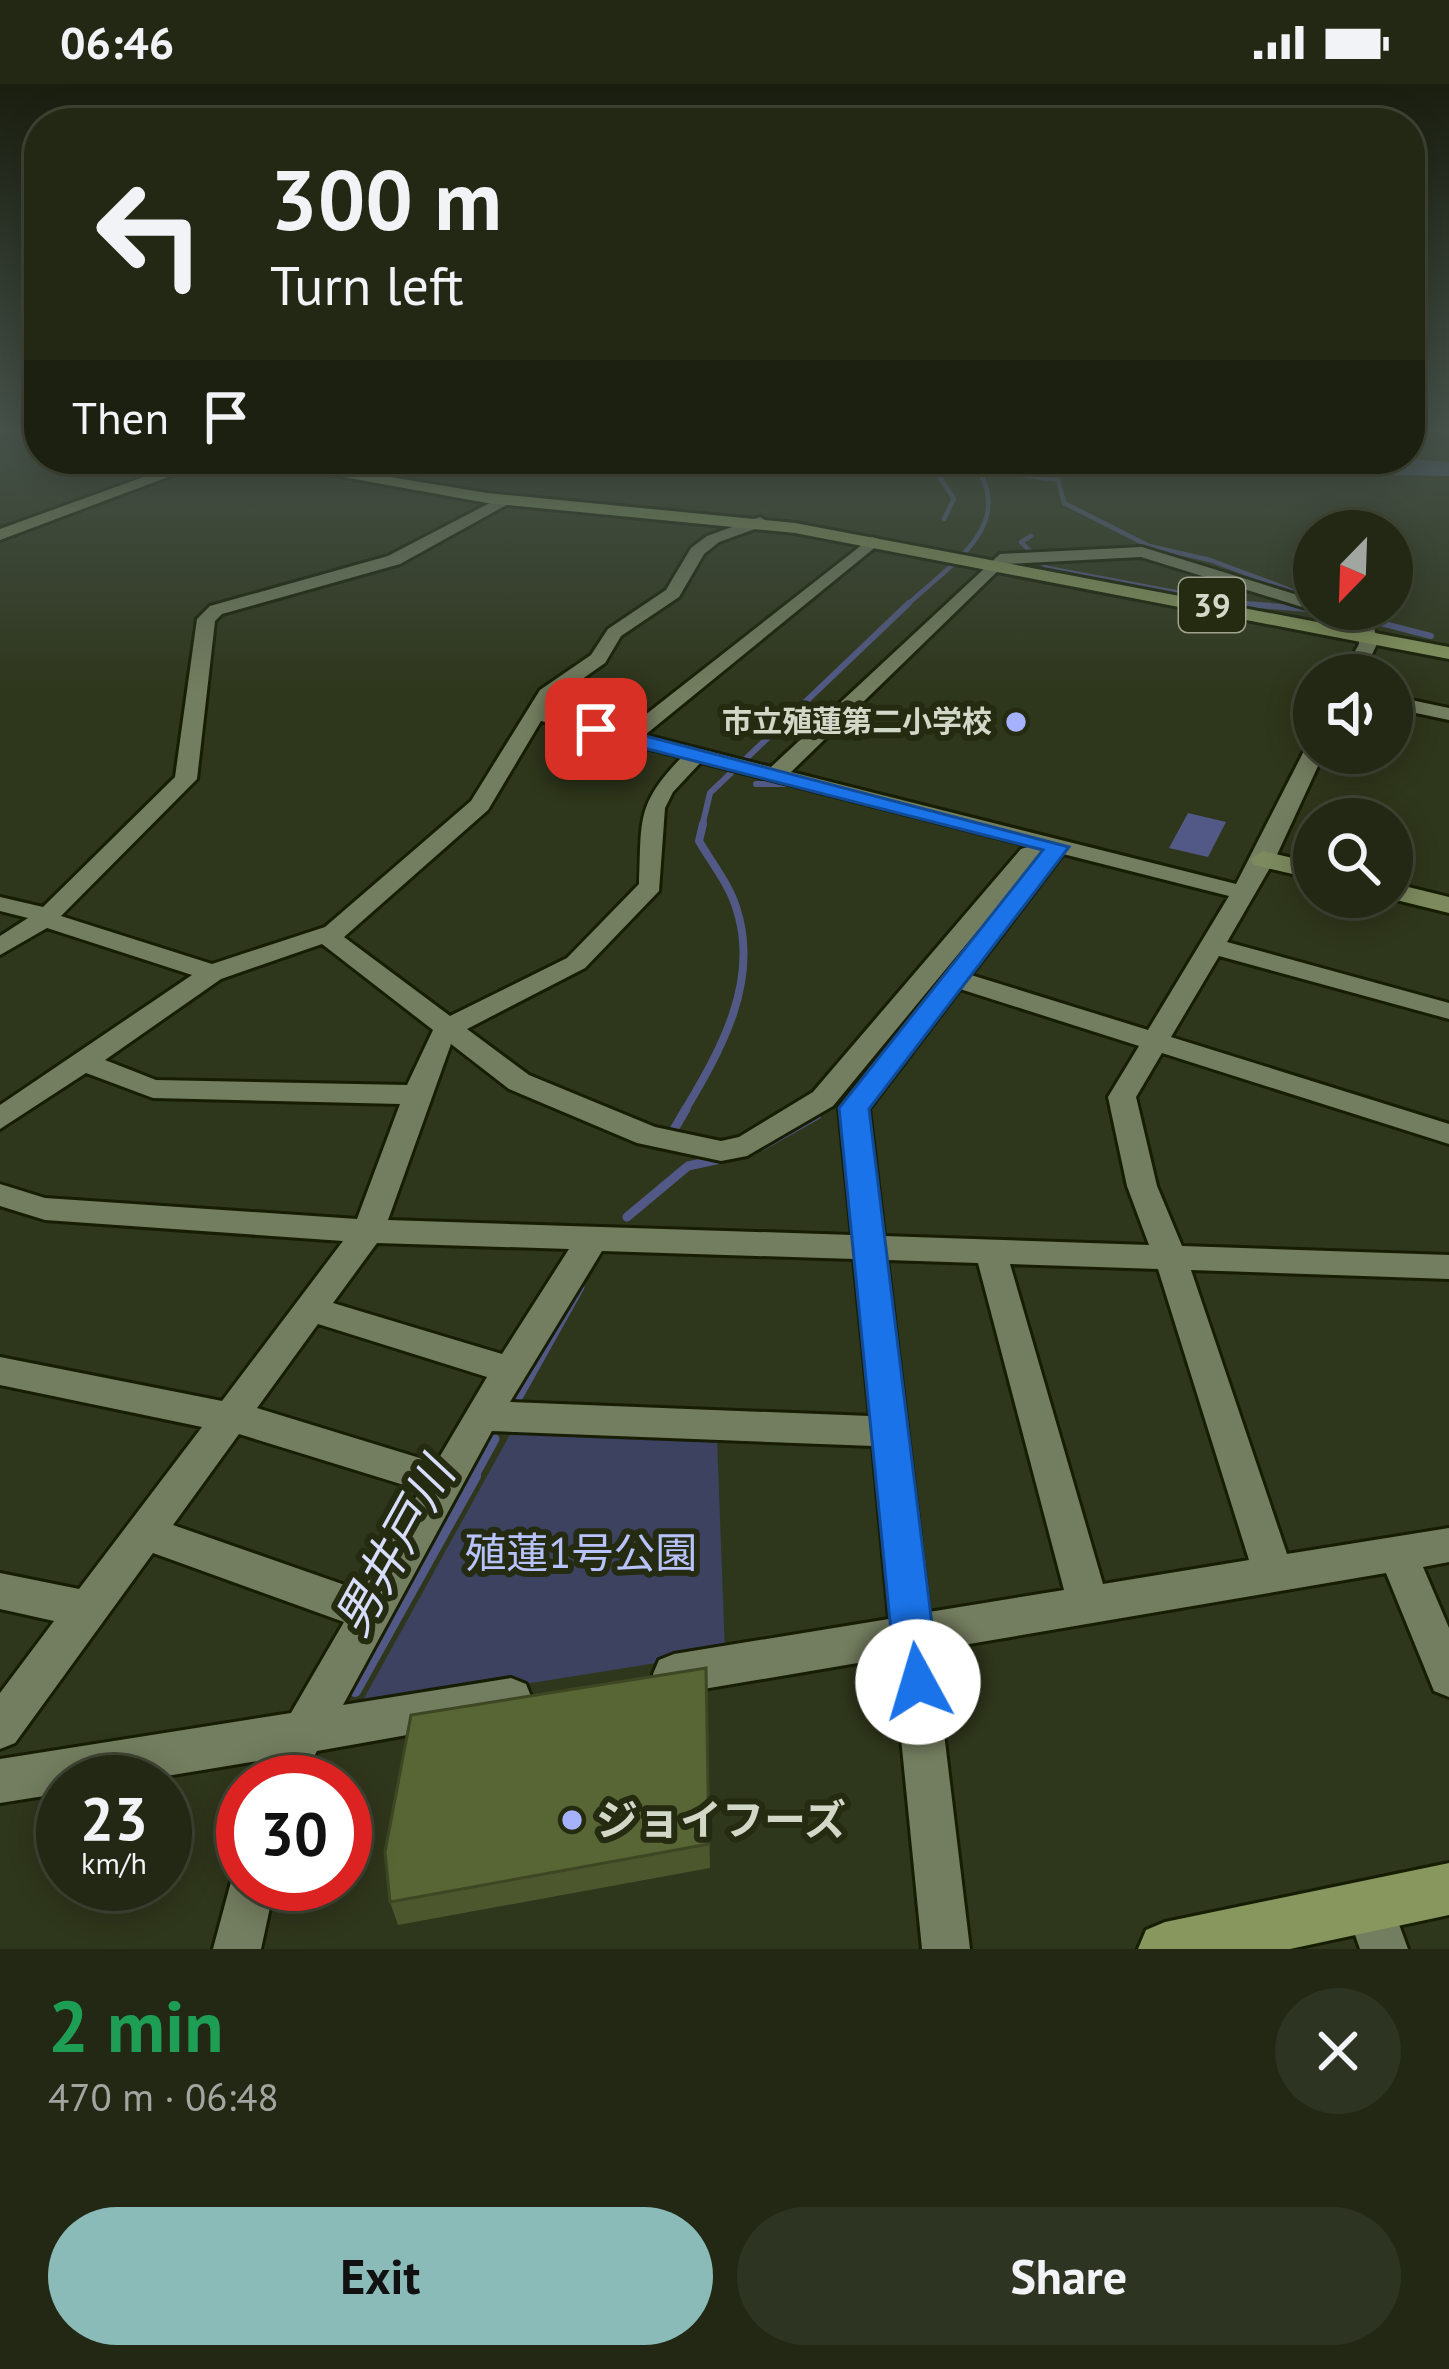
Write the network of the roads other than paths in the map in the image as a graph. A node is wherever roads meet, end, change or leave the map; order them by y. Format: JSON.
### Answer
{"nodes":[{"id":1,"x":41,"y":520,"type":"edge"},
{"id":2,"x":468,"y":520,"type":"edge"},
{"id":3,"x":737,"y":520,"type":"edge"},
{"id":4,"x":760,"y":522,"type":"junction"},
{"id":5,"x":0,"y":535,"type":"edge"},
{"id":6,"x":872,"y":542,"type":"junction"},
{"id":7,"x":983,"y":563,"type":"junction"},
{"id":8,"x":1293,"y":599,"type":"edge"},
{"id":9,"x":1361,"y":630,"type":"edge"},
{"id":10,"x":1370,"y":635,"type":"junction"},
{"id":11,"x":1449,"y":653,"type":"edge"},
{"id":12,"x":1361,"y":654,"type":"edge"},
{"id":13,"x":1413,"y":706,"type":"edge"},
{"id":14,"x":532,"y":713,"type":"junction"},
{"id":15,"x":1449,"y":714,"type":"edge"},
{"id":16,"x":628,"y":738,"type":"junction"},
{"id":17,"x":710,"y":758,"type":"junction"},
{"id":18,"x":764,"y":772,"type":"junction"},
{"id":19,"x":1303,"y":774,"type":"edge"},
{"id":20,"x":1058,"y":847,"type":"junction"},
{"id":21,"x":1263,"y":859,"type":"junction"},
{"id":22,"x":1293,"y":866,"type":"edge"},
{"id":23,"x":1240,"y":892,"type":"junction"},
{"id":24,"x":1413,"y":894,"type":"edge"},
{"id":25,"x":1448,"y":901,"type":"edge"},
{"id":26,"x":0,"y":904,"type":"edge"},
{"id":27,"x":46,"y":917,"type":"junction"},
{"id":28,"x":328,"y":937,"type":"junction"},
{"id":29,"x":1209,"y":945,"type":"junction"},
{"id":30,"x":0,"y":947,"type":"edge"},
{"id":31,"x":212,"y":973,"type":"junction"},
{"id":32,"x":956,"y":979,"type":"junction"},
{"id":33,"x":1449,"y":1011,"type":"edge"},
{"id":34,"x":448,"y":1028,"type":"junction"},
{"id":35,"x":1154,"y":1040,"type":"junction"},
{"id":36,"x":83,"y":1062,"type":"junction"},
{"id":37,"x":418,"y":1095,"type":"junction"},
{"id":38,"x":0,"y":1119,"type":"edge"},
{"id":39,"x":1449,"y":1134,"type":"edge"},
{"id":40,"x":0,"y":1195,"type":"edge"},
{"id":41,"x":368,"y":1231,"type":"junction"},
{"id":42,"x":593,"y":1238,"type":"junction"},
{"id":43,"x":870,"y":1250,"type":"junction"},
{"id":44,"x":991,"y":1253,"type":"junction"},
{"id":45,"x":1170,"y":1256,"type":"junction"},
{"id":46,"x":1449,"y":1267,"type":"edge"},
{"id":47,"x":310,"y":1309,"type":"junction"},
{"id":48,"x":509,"y":1370,"type":"junction"},
{"id":49,"x":0,"y":1371,"type":"edge"},
{"id":50,"x":482,"y":1416,"type":"junction"},
{"id":51,"x":229,"y":1419,"type":"junction"},
{"id":52,"x":890,"y":1432,"type":"junction"},
{"id":53,"x":445,"y":1482,"type":"junction"},
{"id":54,"x":145,"y":1532,"type":"junction"},
{"id":55,"x":1449,"y":1545,"type":"edge"},
{"id":56,"x":1398,"y":1554,"type":"junction"},
{"id":57,"x":1274,"y":1575,"type":"junction"},
{"id":58,"x":0,"y":1591,"type":"edge"},
{"id":59,"x":1089,"y":1607,"type":"junction"},
{"id":60,"x":88,"y":1610,"type":"junction"},
{"id":61,"x":371,"y":1613,"type":"junction"},
{"id":62,"x":913,"y":1637,"type":"junction"},
{"id":63,"x":1449,"y":1677,"type":"edge"},
{"id":64,"x":634,"y":1681,"type":"edge"},
{"id":65,"x":540,"y":1695,"type":"edge"},
{"id":66,"x":0,"y":1728,"type":"edge"},
{"id":67,"x":307,"y":1731,"type":"junction"},
{"id":68,"x":292,"y":1755,"type":"edge"},
{"id":69,"x":0,"y":1781,"type":"edge"},
{"id":70,"x":1449,"y":1889,"type":"edge"},
{"id":71,"x":246,"y":1911,"type":"edge"},
{"id":72,"x":1377,"y":1928,"type":"edge"},
{"id":73,"x":237,"y":1949,"type":"edge"},
{"id":74,"x":946,"y":1949,"type":"edge"},
{"id":75,"x":1165,"y":1949,"type":"edge"}],
"edges":[{"from":1,"to":5,"type":"street"},
{"from":2,"to":27,"type":"street"},
{"from":3,"to":4,"type":"main road","number":"39"},
{"from":4,"to":6,"type":"main road","number":"39"},
{"from":4,"to":14,"type":"street"},
{"from":6,"to":7,"type":"main road","number":"39"},
{"from":6,"to":16,"type":"street"},
{"from":7,"to":8,"type":"street"},
{"from":7,"to":10,"type":"main road","number":"39"},
{"from":7,"to":18,"type":"street"},
{"from":9,"to":10,"type":"street"},
{"from":10,"to":11,"type":"main road","number":"39"},
{"from":10,"to":12,"type":"street"},
{"from":13,"to":15,"type":"street"},
{"from":14,"to":16,"type":"street"},
{"from":14,"to":28,"type":"street"},
{"from":16,"to":17,"type":"street"},
{"from":17,"to":18,"type":"street"},
{"from":17,"to":34,"type":"street"},
{"from":18,"to":20,"type":"street"},
{"from":19,"to":21,"type":"street"},
{"from":20,"to":23,"type":"street"},
{"from":20,"to":32,"type":"street"},
{"from":20,"to":34,"type":"street"},
{"from":21,"to":22,"type":"street"},
{"from":21,"to":23,"type":"street"},
{"from":23,"to":29,"type":"street"},
{"from":24,"to":25,"type":"street"},
{"from":26,"to":27,"type":"street"},
{"from":27,"to":30,"type":"street"},
{"from":27,"to":31,"type":"street"},
{"from":28,"to":31,"type":"street"},
{"from":28,"to":34,"type":"street"},
{"from":29,"to":33,"type":"street"},
{"from":29,"to":35,"type":"street"},
{"from":31,"to":36,"type":"street"},
{"from":32,"to":35,"type":"street"},
{"from":32,"to":43,"type":"street"},
{"from":34,"to":37,"type":"street"},
{"from":35,"to":39,"type":"street"},
{"from":35,"to":45,"type":"street"},
{"from":36,"to":37,"type":"street"},
{"from":36,"to":38,"type":"street"},
{"from":37,"to":41,"type":"street"},
{"from":40,"to":41,"type":"street"},
{"from":41,"to":42,"type":"street"},
{"from":41,"to":47,"type":"street"},
{"from":42,"to":43,"type":"street"},
{"from":42,"to":48,"type":"street"},
{"from":43,"to":44,"type":"street"},
{"from":43,"to":52,"type":"street"},
{"from":44,"to":45,"type":"street"},
{"from":44,"to":59,"type":"street"},
{"from":45,"to":46,"type":"street"},
{"from":45,"to":57,"type":"street"},
{"from":47,"to":48,"type":"street"},
{"from":47,"to":51,"type":"street"},
{"from":48,"to":50,"type":"street"},
{"from":49,"to":51,"type":"street"},
{"from":50,"to":52,"type":"street"},
{"from":50,"to":53,"type":"street"},
{"from":51,"to":53,"type":"street"},
{"from":51,"to":54,"type":"street"},
{"from":52,"to":62,"type":"street"},
{"from":53,"to":61,"type":"street"},
{"from":54,"to":60,"type":"street"},
{"from":54,"to":61,"type":"street"},
{"from":55,"to":56,"type":"street"},
{"from":56,"to":57,"type":"street"},
{"from":56,"to":63,"type":"street"},
{"from":57,"to":59,"type":"street"},
{"from":58,"to":60,"type":"street"},
{"from":59,"to":62,"type":"street"},
{"from":60,"to":66,"type":"street"},
{"from":61,"to":67,"type":"street"},
{"from":62,"to":64,"type":"street"},
{"from":62,"to":74,"type":"street"},
{"from":65,"to":67,"type":"street"},
{"from":67,"to":68,"type":"street"},
{"from":67,"to":69,"type":"street"},
{"from":70,"to":72,"type":"main road"},
{"from":71,"to":73,"type":"street"},
{"from":72,"to":75,"type":"main road"}]}
